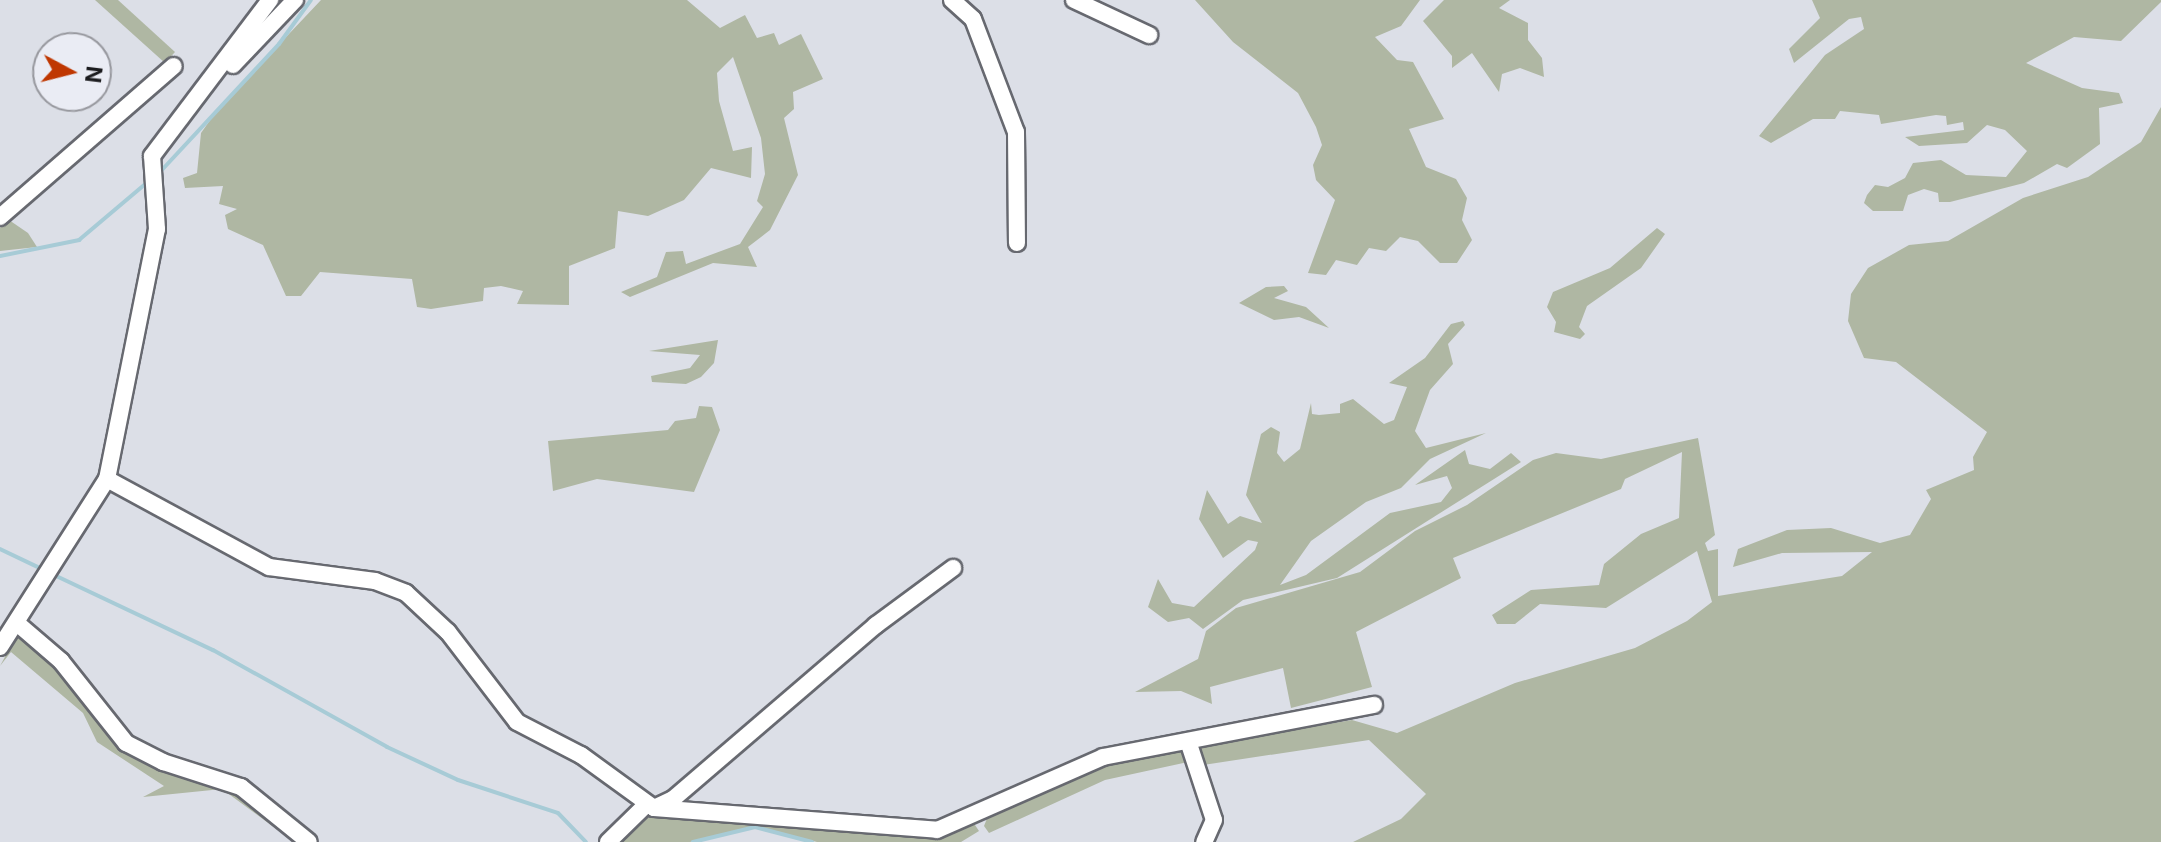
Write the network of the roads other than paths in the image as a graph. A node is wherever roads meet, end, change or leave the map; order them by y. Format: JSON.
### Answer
{"nodes":[{"id":1,"x":270,"y":0,"type":"edge"},
{"id":2,"x":295,"y":0,"type":"edge"},
{"id":3,"x":952,"y":0,"type":"edge"},
{"id":4,"x":1074,"y":0,"type":"edge"},
{"id":5,"x":1149,"y":35,"type":"dead end"},
{"id":6,"x":174,"y":66,"type":"dead end"},
{"id":7,"x":182,"y":118,"type":"junction"},
{"id":8,"x":0,"y":217,"type":"edge"},
{"id":9,"x":1017,"y":243,"type":"dead end"},
{"id":10,"x":107,"y":479,"type":"junction"},
{"id":11,"x":953,"y":568,"type":"dead end"},
{"id":12,"x":18,"y":624,"type":"junction"},
{"id":13,"x":0,"y":647,"type":"edge"},
{"id":14,"x":1374,"y":705,"type":"dead end"},
{"id":15,"x":1188,"y":741,"type":"junction"},
{"id":16,"x":650,"y":806,"type":"junction"},
{"id":17,"x":309,"y":842,"type":"edge"},
{"id":18,"x":608,"y":842,"type":"edge"},
{"id":19,"x":1204,"y":842,"type":"edge"}],
"edges":[{"from":1,"to":7,"type":"street"},
{"from":2,"to":7,"type":"street"},
{"from":3,"to":9,"type":"street"},
{"from":4,"to":5,"type":"street"},
{"from":6,"to":8,"type":"street"},
{"from":7,"to":10,"type":"street"},
{"from":10,"to":12,"type":"street"},
{"from":10,"to":16,"type":"street"},
{"from":11,"to":16,"type":"street"},
{"from":12,"to":13,"type":"street"},
{"from":12,"to":17,"type":"street"},
{"from":14,"to":15,"type":"street"},
{"from":15,"to":16,"type":"street"},
{"from":15,"to":19,"type":"street"},
{"from":16,"to":18,"type":"street"}]}
